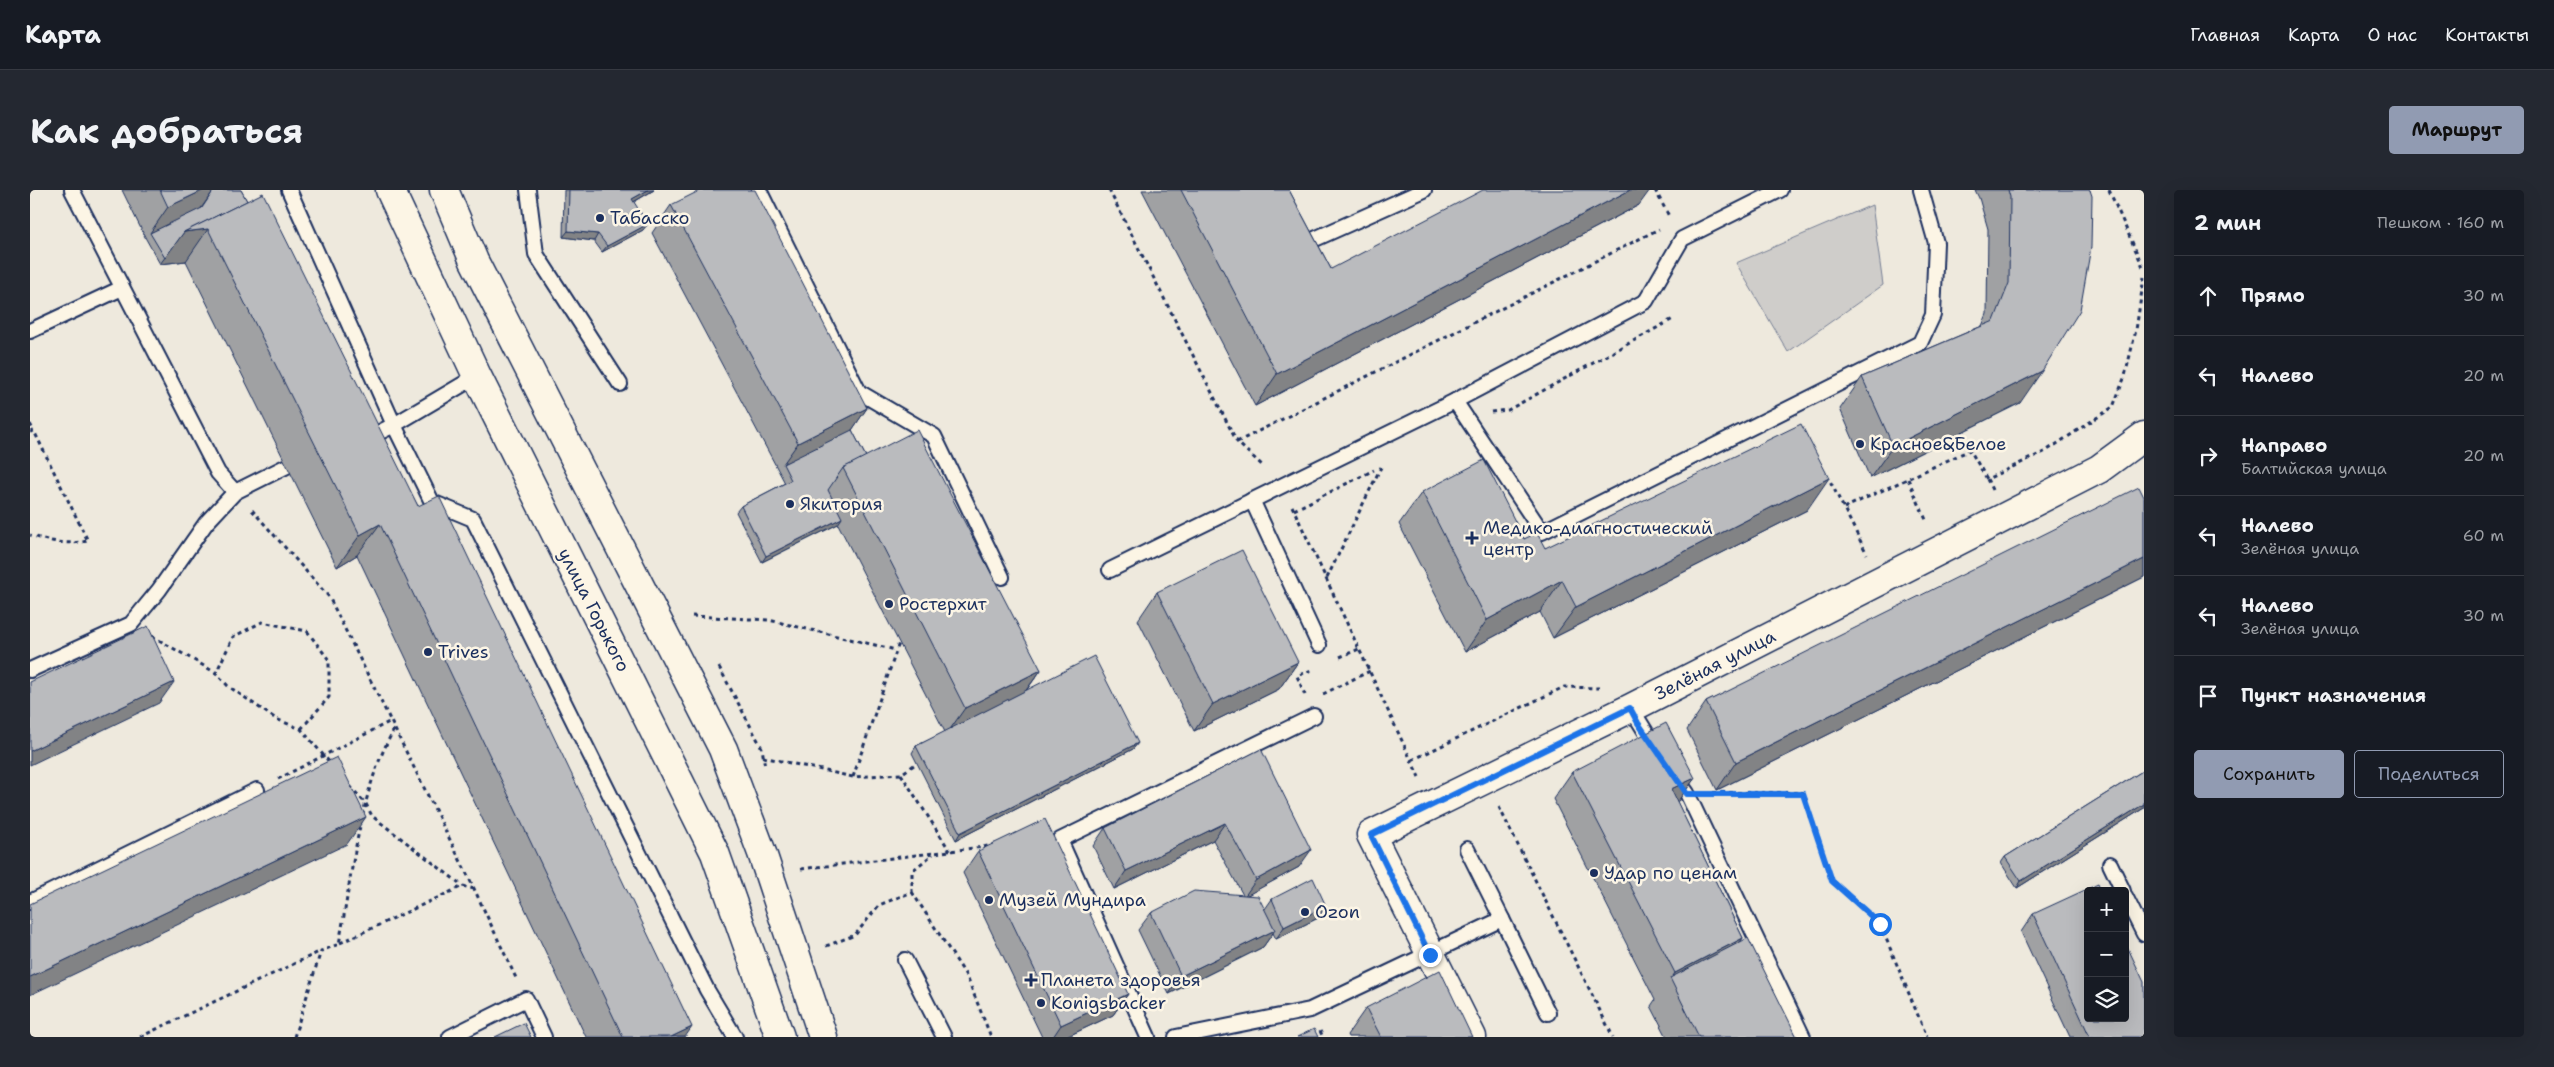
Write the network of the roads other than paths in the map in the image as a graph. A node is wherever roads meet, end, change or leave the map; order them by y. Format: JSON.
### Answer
{"nodes":[{"id":1,"x":72,"y":190,"type":"edge"},
{"id":2,"x":289,"y":190,"type":"edge"},
{"id":3,"x":390,"y":190,"type":"edge"},
{"id":4,"x":444,"y":190,"type":"edge"},
{"id":5,"x":528,"y":190,"type":"edge"},
{"id":6,"x":759,"y":190,"type":"edge"},
{"id":7,"x":1424,"y":190,"type":"edge"},
{"id":8,"x":1780,"y":190,"type":"edge"},
{"id":9,"x":1921,"y":190,"type":"edge"},
{"id":10,"x":1298,"y":225,"type":"edge"},
{"id":11,"x":122,"y":288,"type":"junction"},
{"id":12,"x":30,"y":331,"type":"edge"},
{"id":13,"x":477,"y":376,"type":"junction"},
{"id":14,"x":620,"y":384,"type":"dead end"},
{"id":15,"x":1455,"y":401,"type":"junction"},
{"id":16,"x":394,"y":425,"type":"junction"},
{"id":17,"x":2144,"y":436,"type":"edge"},
{"id":18,"x":347,"y":440,"type":"edge"},
{"id":19,"x":287,"y":466,"type":"dead end"},
{"id":20,"x":235,"y":492,"type":"junction"},
{"id":21,"x":1252,"y":500,"type":"junction"},
{"id":22,"x":1110,"y":570,"type":"dead end"},
{"id":23,"x":1002,"y":577,"type":"dead end"},
{"id":24,"x":1319,"y":646,"type":"dead end"},
{"id":25,"x":30,"y":670,"type":"edge"},
{"id":26,"x":1630,"y":708,"type":"junction"},
{"id":27,"x":1314,"y":716,"type":"road end"},
{"id":28,"x":258,"y":790,"type":"road end"},
{"id":29,"x":1467,"y":849,"type":"dead end"},
{"id":30,"x":2110,"y":864,"type":"dead end"},
{"id":31,"x":2121,"y":887,"type":"edge"},
{"id":32,"x":30,"y":902,"type":"edge"},
{"id":33,"x":2129,"y":904,"type":"edge"},
{"id":34,"x":1502,"y":919,"type":"junction"},
{"id":35,"x":2144,"y":934,"type":"edge"},
{"id":36,"x":1430,"y":955,"type":"junction"},
{"id":37,"x":905,"y":960,"type":"dead end"},
{"id":38,"x":1548,"y":1013,"type":"dead end"},
{"id":39,"x":450,"y":1037,"type":"edge"},
{"id":40,"x":544,"y":1037,"type":"edge"},
{"id":41,"x":735,"y":1037,"type":"edge"},
{"id":42,"x":780,"y":1037,"type":"edge"},
{"id":43,"x":822,"y":1037,"type":"edge"},
{"id":44,"x":944,"y":1037,"type":"edge"},
{"id":45,"x":1148,"y":1037,"type":"edge"},
{"id":46,"x":1176,"y":1037,"type":"edge"},
{"id":47,"x":1472,"y":1037,"type":"edge"},
{"id":48,"x":1803,"y":1037,"type":"edge"}],
"edges":[{"from":1,"to":11,"type":"lane"},
{"from":2,"to":16,"type":"lane"},
{"from":3,"to":13,"type":"main road","name":"улица Горького"},
{"from":4,"to":43,"type":"main road"},
{"from":5,"to":14,"type":"lane"},
{"from":6,"to":23,"type":"lane"},
{"from":7,"to":10,"type":"lane"},
{"from":8,"to":15,"type":"lane"},
{"from":9,"to":15,"type":"lane"},
{"from":11,"to":12,"type":"lane"},
{"from":11,"to":20,"type":"lane"},
{"from":13,"to":16,"type":"lane"},
{"from":13,"to":42,"type":"main road","name":"улица Горького"},
{"from":15,"to":21,"type":"lane"},
{"from":16,"to":18,"type":"lane"},
{"from":16,"to":41,"type":"lane"},
{"from":17,"to":26,"type":"main road","name":"Зелёная улица"},
{"from":19,"to":20,"type":"lane"},
{"from":20,"to":25,"type":"lane"},
{"from":21,"to":22,"type":"lane"},
{"from":21,"to":24,"type":"lane"},
{"from":26,"to":36,"type":"main road","name":"Зелёная улица"},
{"from":26,"to":48,"type":"lane"},
{"from":27,"to":45,"type":"lane"},
{"from":28,"to":32,"type":"lane"},
{"from":29,"to":34,"type":"lane"},
{"from":30,"to":31,"type":"lane"},
{"from":33,"to":35,"type":"lane"},
{"from":34,"to":36,"type":"lane"},
{"from":34,"to":38,"type":"lane"},
{"from":36,"to":46,"type":"lane"},
{"from":36,"to":47,"type":"main road","name":"Зелёная улица"},
{"from":37,"to":44,"type":"lane"},
{"from":39,"to":40,"type":"lane"}]}
